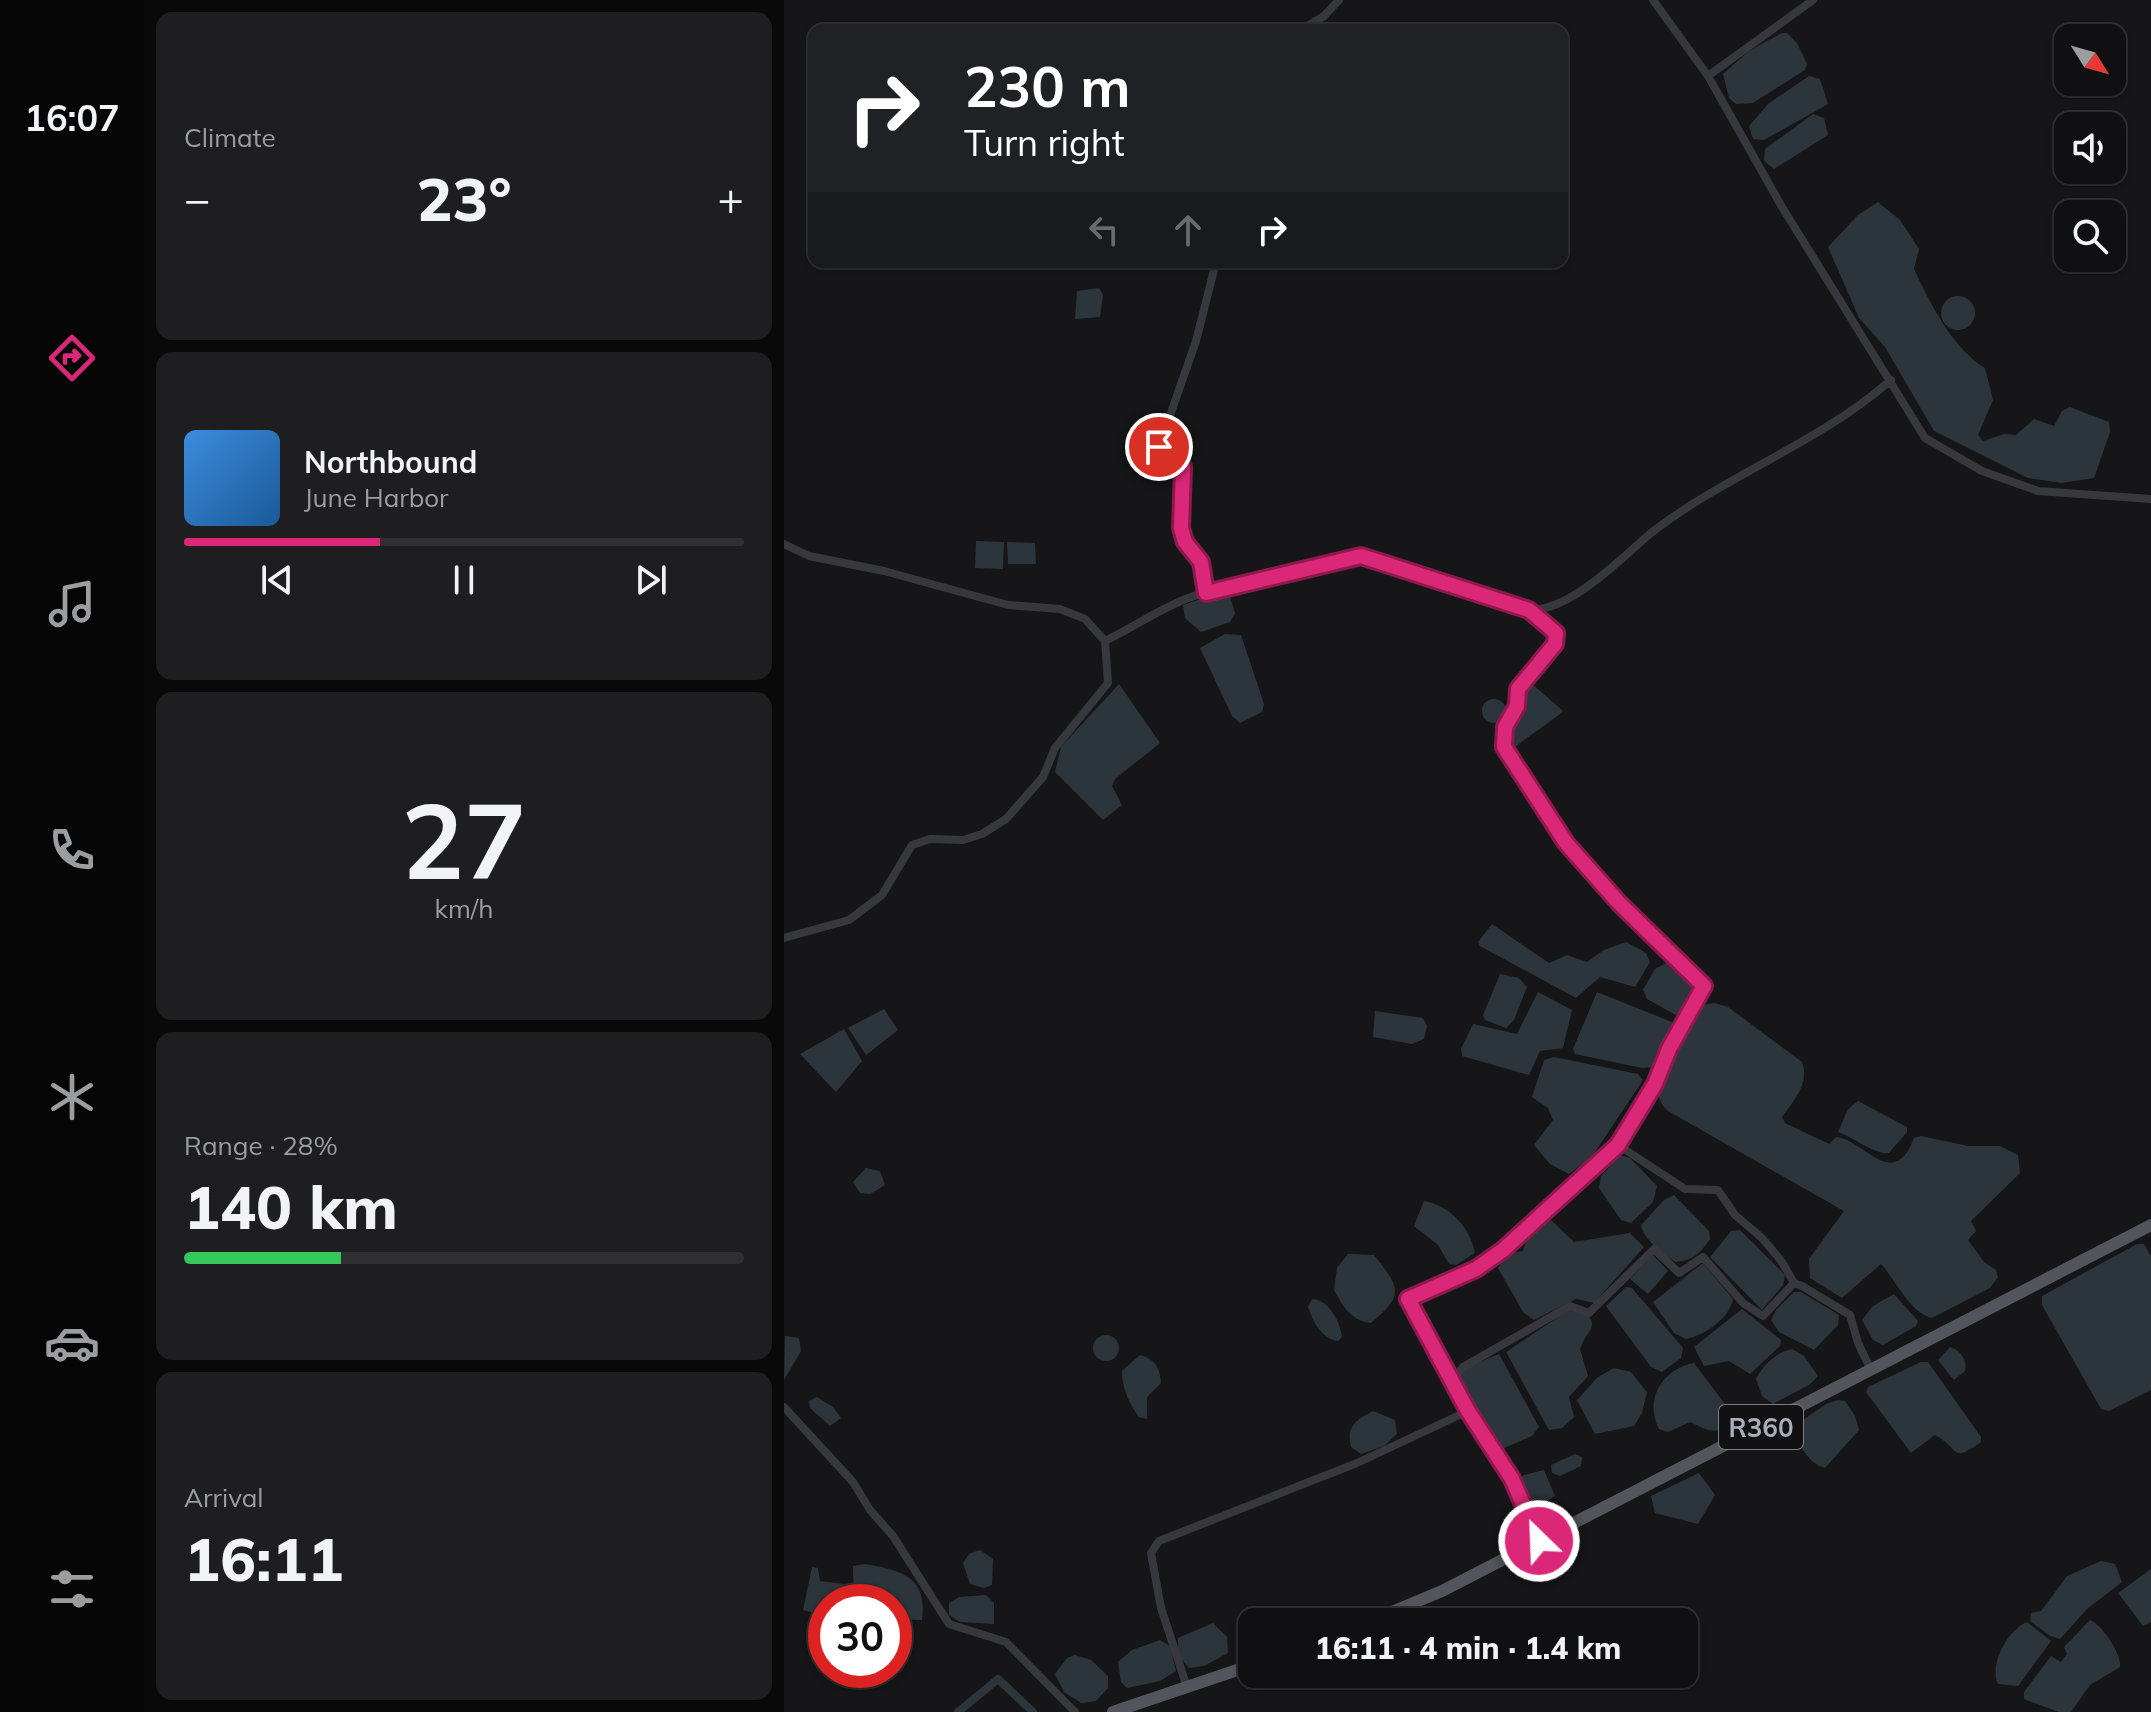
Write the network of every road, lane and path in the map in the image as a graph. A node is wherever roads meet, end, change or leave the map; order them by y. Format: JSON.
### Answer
{"nodes":[{"id":1,"x":1339,"y":0,"type":"edge"},
{"id":2,"x":1653,"y":0,"type":"edge"},
{"id":3,"x":1813,"y":0,"type":"edge"},
{"id":4,"x":1311,"y":24,"type":"edge"},
{"id":5,"x":1708,"y":76,"type":"junction"},
{"id":6,"x":1214,"y":268,"type":"edge"},
{"id":7,"x":1891,"y":380,"type":"junction"},
{"id":8,"x":2151,"y":499,"type":"edge"},
{"id":9,"x":784,"y":544,"type":"edge"},
{"id":10,"x":1206,"y":593,"type":"junction"},
{"id":11,"x":1529,"y":610,"type":"junction"},
{"id":12,"x":1105,"y":641,"type":"junction"},
{"id":13,"x":784,"y":938,"type":"edge"},
{"id":14,"x":1618,"y":1145,"type":"junction"},
{"id":15,"x":2151,"y":1225,"type":"edge"},
{"id":16,"x":1794,"y":1283,"type":"junction"},
{"id":17,"x":1871,"y":1370,"type":"junction"},
{"id":18,"x":1453,"y":1380,"type":"junction"},
{"id":19,"x":784,"y":1407,"type":"edge"},
{"id":20,"x":1468,"y":1411,"type":"junction"},
{"id":21,"x":1539,"y":1541,"type":"junction"},
{"id":22,"x":1401,"y":1608,"type":"edge"},
{"id":23,"x":1238,"y":1670,"type":"edge"},
{"id":24,"x":1187,"y":1687,"type":"junction"},
{"id":25,"x":1075,"y":1712,"type":"edge"},
{"id":26,"x":1113,"y":1712,"type":"edge"}],
"edges":[{"from":1,"to":4,"type":"street"},
{"from":2,"to":5,"type":"street"},
{"from":3,"to":5,"type":"street"},
{"from":5,"to":7,"type":"street"},
{"from":6,"to":10,"type":"street"},
{"from":7,"to":8,"type":"street"},
{"from":7,"to":11,"type":"street"},
{"from":9,"to":12,"type":"street"},
{"from":10,"to":11,"type":"street"},
{"from":10,"to":12,"type":"street"},
{"from":11,"to":14,"type":"street"},
{"from":12,"to":13,"type":"street"},
{"from":14,"to":16,"type":"street"},
{"from":14,"to":18,"type":"street"},
{"from":15,"to":17,"type":"main road","number":"R360"},
{"from":16,"to":17,"type":"street"},
{"from":16,"to":18,"type":"street"},
{"from":17,"to":21,"type":"main road","number":"R360"},
{"from":18,"to":20,"type":"street"},
{"from":19,"to":25,"type":"street"},
{"from":20,"to":21,"type":"street"},
{"from":20,"to":24,"type":"street"},
{"from":21,"to":22,"type":"main road","number":"R360"},
{"from":23,"to":24,"type":"main road"},
{"from":24,"to":26,"type":"main road"}]}
